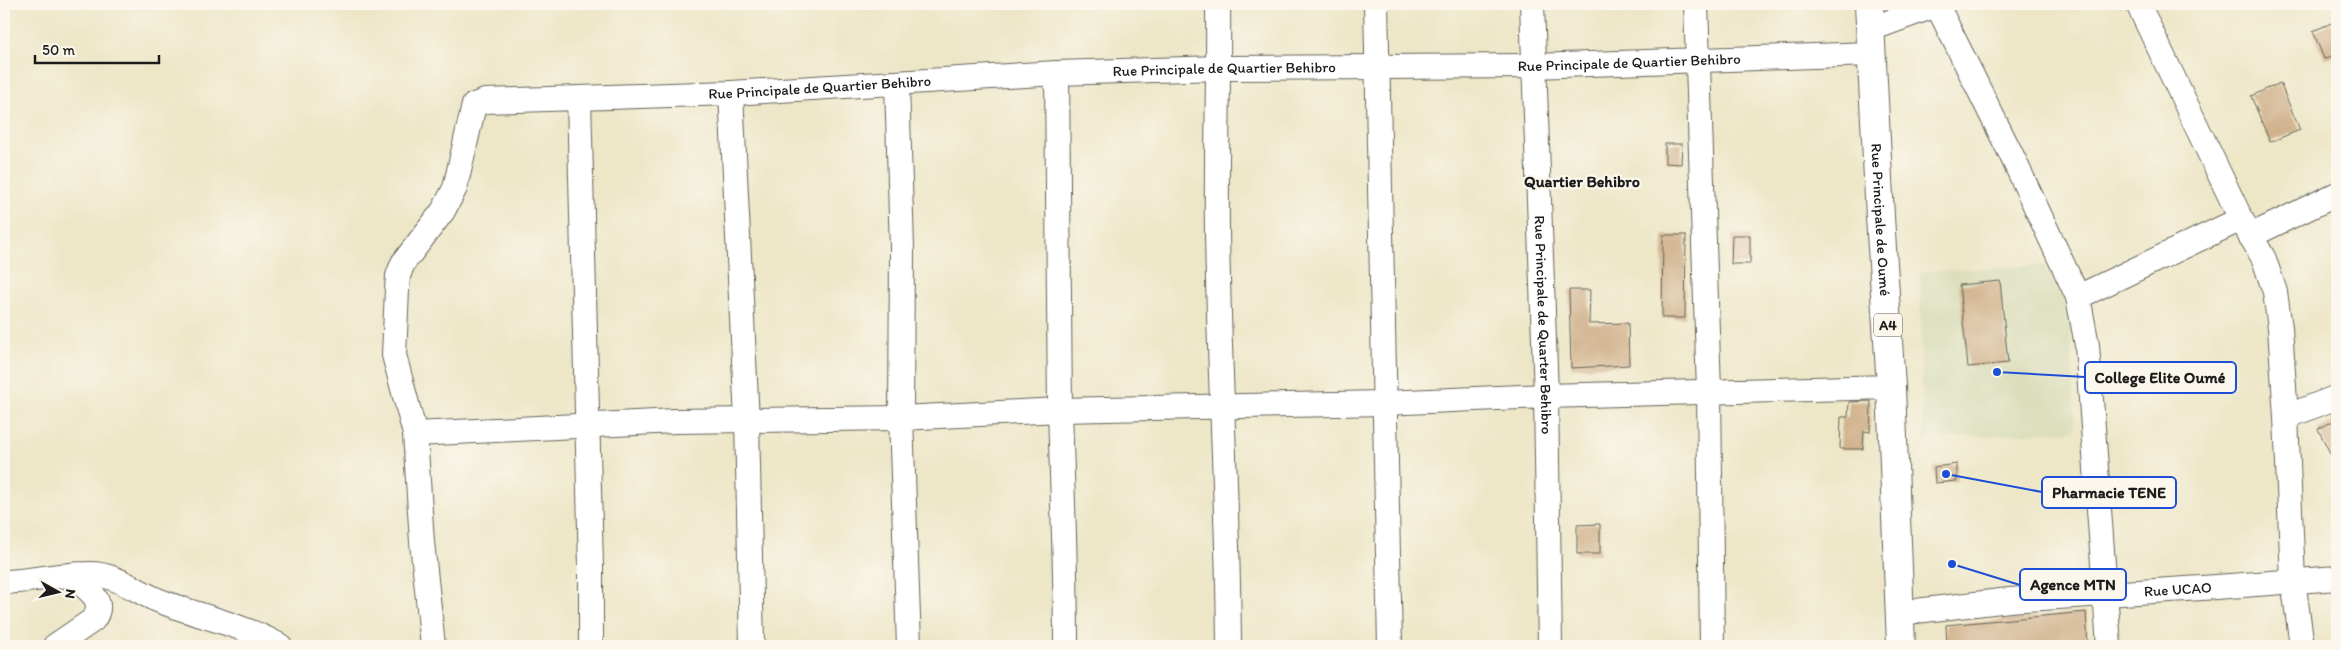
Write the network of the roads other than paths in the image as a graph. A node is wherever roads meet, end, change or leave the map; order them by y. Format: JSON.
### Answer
{"nodes":[{"id":1,"x":1218,"y":4,"type":"edge"},
{"id":2,"x":1376,"y":4,"type":"edge"},
{"id":3,"x":1532,"y":4,"type":"edge"},
{"id":4,"x":1696,"y":4,"type":"edge"},
{"id":5,"x":1938,"y":4,"type":"edge"},
{"id":6,"x":2138,"y":4,"type":"edge"},
{"id":7,"x":1870,"y":29,"type":"edge"},
{"id":8,"x":1698,"y":61,"type":"junction"},
{"id":9,"x":1534,"y":66,"type":"junction"},
{"id":10,"x":1377,"y":67,"type":"junction"},
{"id":11,"x":1219,"y":68,"type":"junction"},
{"id":12,"x":1058,"y":73,"type":"junction"},
{"id":13,"x":897,"y":83,"type":"junction"},
{"id":14,"x":731,"y":93,"type":"junction"},
{"id":15,"x":579,"y":98,"type":"junction"},
{"id":16,"x":2337,"y":194,"type":"edge"},
{"id":17,"x":2245,"y":228,"type":"junction"},
{"id":18,"x":2078,"y":296,"type":"junction"},
{"id":19,"x":1891,"y":387,"type":"junction"},
{"id":20,"x":1709,"y":392,"type":"junction"},
{"id":21,"x":1546,"y":396,"type":"junction"},
{"id":22,"x":2337,"y":397,"type":"edge"},
{"id":23,"x":1384,"y":404,"type":"junction"},
{"id":24,"x":1221,"y":406,"type":"junction"},
{"id":25,"x":1060,"y":410,"type":"junction"},
{"id":26,"x":2286,"y":417,"type":"junction"},
{"id":27,"x":901,"y":418,"type":"junction"},
{"id":28,"x":747,"y":421,"type":"junction"},
{"id":29,"x":586,"y":424,"type":"junction"},
{"id":30,"x":415,"y":434,"type":"junction"},
{"id":31,"x":72,"y":576,"type":"junction"},
{"id":32,"x":2337,"y":578,"type":"edge"},
{"id":33,"x":2293,"y":580,"type":"junction"},
{"id":34,"x":4,"y":582,"type":"edge"},
{"id":35,"x":2105,"y":595,"type":"junction"},
{"id":36,"x":1899,"y":613,"type":"junction"},
{"id":37,"x":55,"y":646,"type":"edge"},
{"id":38,"x":280,"y":646,"type":"edge"},
{"id":39,"x":433,"y":646,"type":"edge"},
{"id":40,"x":591,"y":646,"type":"edge"},
{"id":41,"x":752,"y":646,"type":"edge"},
{"id":42,"x":909,"y":646,"type":"edge"},
{"id":43,"x":1066,"y":646,"type":"edge"},
{"id":44,"x":1229,"y":646,"type":"edge"},
{"id":45,"x":1390,"y":646,"type":"edge"},
{"id":46,"x":1550,"y":646,"type":"edge"},
{"id":47,"x":1712,"y":646,"type":"edge"},
{"id":48,"x":1901,"y":646,"type":"edge"},
{"id":49,"x":2109,"y":646,"type":"edge"},
{"id":50,"x":2302,"y":646,"type":"edge"}],
"edges":[{"from":1,"to":11,"type":"street"},
{"from":2,"to":10,"type":"street"},
{"from":3,"to":9,"type":"street","name":"Rue Principale de Quarter Behibro"},
{"from":4,"to":8,"type":"street"},
{"from":5,"to":7,"type":"street","name":"Rue Principale de Quartier Behibro"},
{"from":5,"to":18,"type":"street"},
{"from":6,"to":17,"type":"street"},
{"from":7,"to":8,"type":"street","name":"Rue Principale de Quartier Behibro"},
{"from":7,"to":19,"type":"main road","name":"Rue Principale de Oumé","number":"A4"},
{"from":8,"to":9,"type":"street","name":"Rue Principale de Quartier Behibro"},
{"from":8,"to":20,"type":"street"},
{"from":9,"to":10,"type":"street","name":"Rue Principale de Quartier Behibro"},
{"from":9,"to":21,"type":"street","name":"Rue Principale de Quarter Behibro"},
{"from":10,"to":11,"type":"street","name":"Rue Principale de Quartier Behibro"},
{"from":10,"to":23,"type":"street"},
{"from":11,"to":12,"type":"street","name":"Rue Principale de Quartier Behibro"},
{"from":11,"to":24,"type":"street"},
{"from":12,"to":13,"type":"street","name":"Rue Principale de Quartier Behibro"},
{"from":12,"to":25,"type":"street"},
{"from":13,"to":14,"type":"street","name":"Rue Principale de Quartier Behibro"},
{"from":13,"to":27,"type":"street"},
{"from":14,"to":15,"type":"street","name":"Rue Principale de Quartier Behibro"},
{"from":14,"to":28,"type":"street"},
{"from":15,"to":29,"type":"street"},
{"from":15,"to":30,"type":"street","name":"Rue Principale de Quartier Behibro"},
{"from":16,"to":17,"type":"street"},
{"from":17,"to":18,"type":"street"},
{"from":17,"to":26,"type":"street"},
{"from":18,"to":35,"type":"street"},
{"from":19,"to":20,"type":"street"},
{"from":19,"to":36,"type":"main road","name":"Rue Principale de Oumé","number":"A4"},
{"from":20,"to":21,"type":"street"},
{"from":20,"to":47,"type":"street"},
{"from":21,"to":23,"type":"street"},
{"from":21,"to":46,"type":"street","name":"Rue Principale de Quarter Behibro"},
{"from":22,"to":26,"type":"street"},
{"from":23,"to":24,"type":"street"},
{"from":23,"to":45,"type":"street"},
{"from":24,"to":25,"type":"street"},
{"from":24,"to":44,"type":"street"},
{"from":25,"to":27,"type":"street"},
{"from":25,"to":43,"type":"street"},
{"from":26,"to":33,"type":"street"},
{"from":27,"to":28,"type":"street"},
{"from":27,"to":42,"type":"street"},
{"from":28,"to":29,"type":"street"},
{"from":28,"to":41,"type":"street"},
{"from":29,"to":30,"type":"street"},
{"from":29,"to":40,"type":"street"},
{"from":30,"to":39,"type":"street"},
{"from":31,"to":34,"type":"street"},
{"from":31,"to":37,"type":"street"},
{"from":31,"to":38,"type":"street"},
{"from":32,"to":33,"type":"street","name":"Rue UCAO"},
{"from":33,"to":35,"type":"street","name":"Rue UCAO"},
{"from":33,"to":50,"type":"street"},
{"from":35,"to":36,"type":"street","name":"Rue UCAO"},
{"from":35,"to":49,"type":"street"},
{"from":36,"to":48,"type":"main road","name":"Rue Principale de Oumé","number":"A4"}]}
